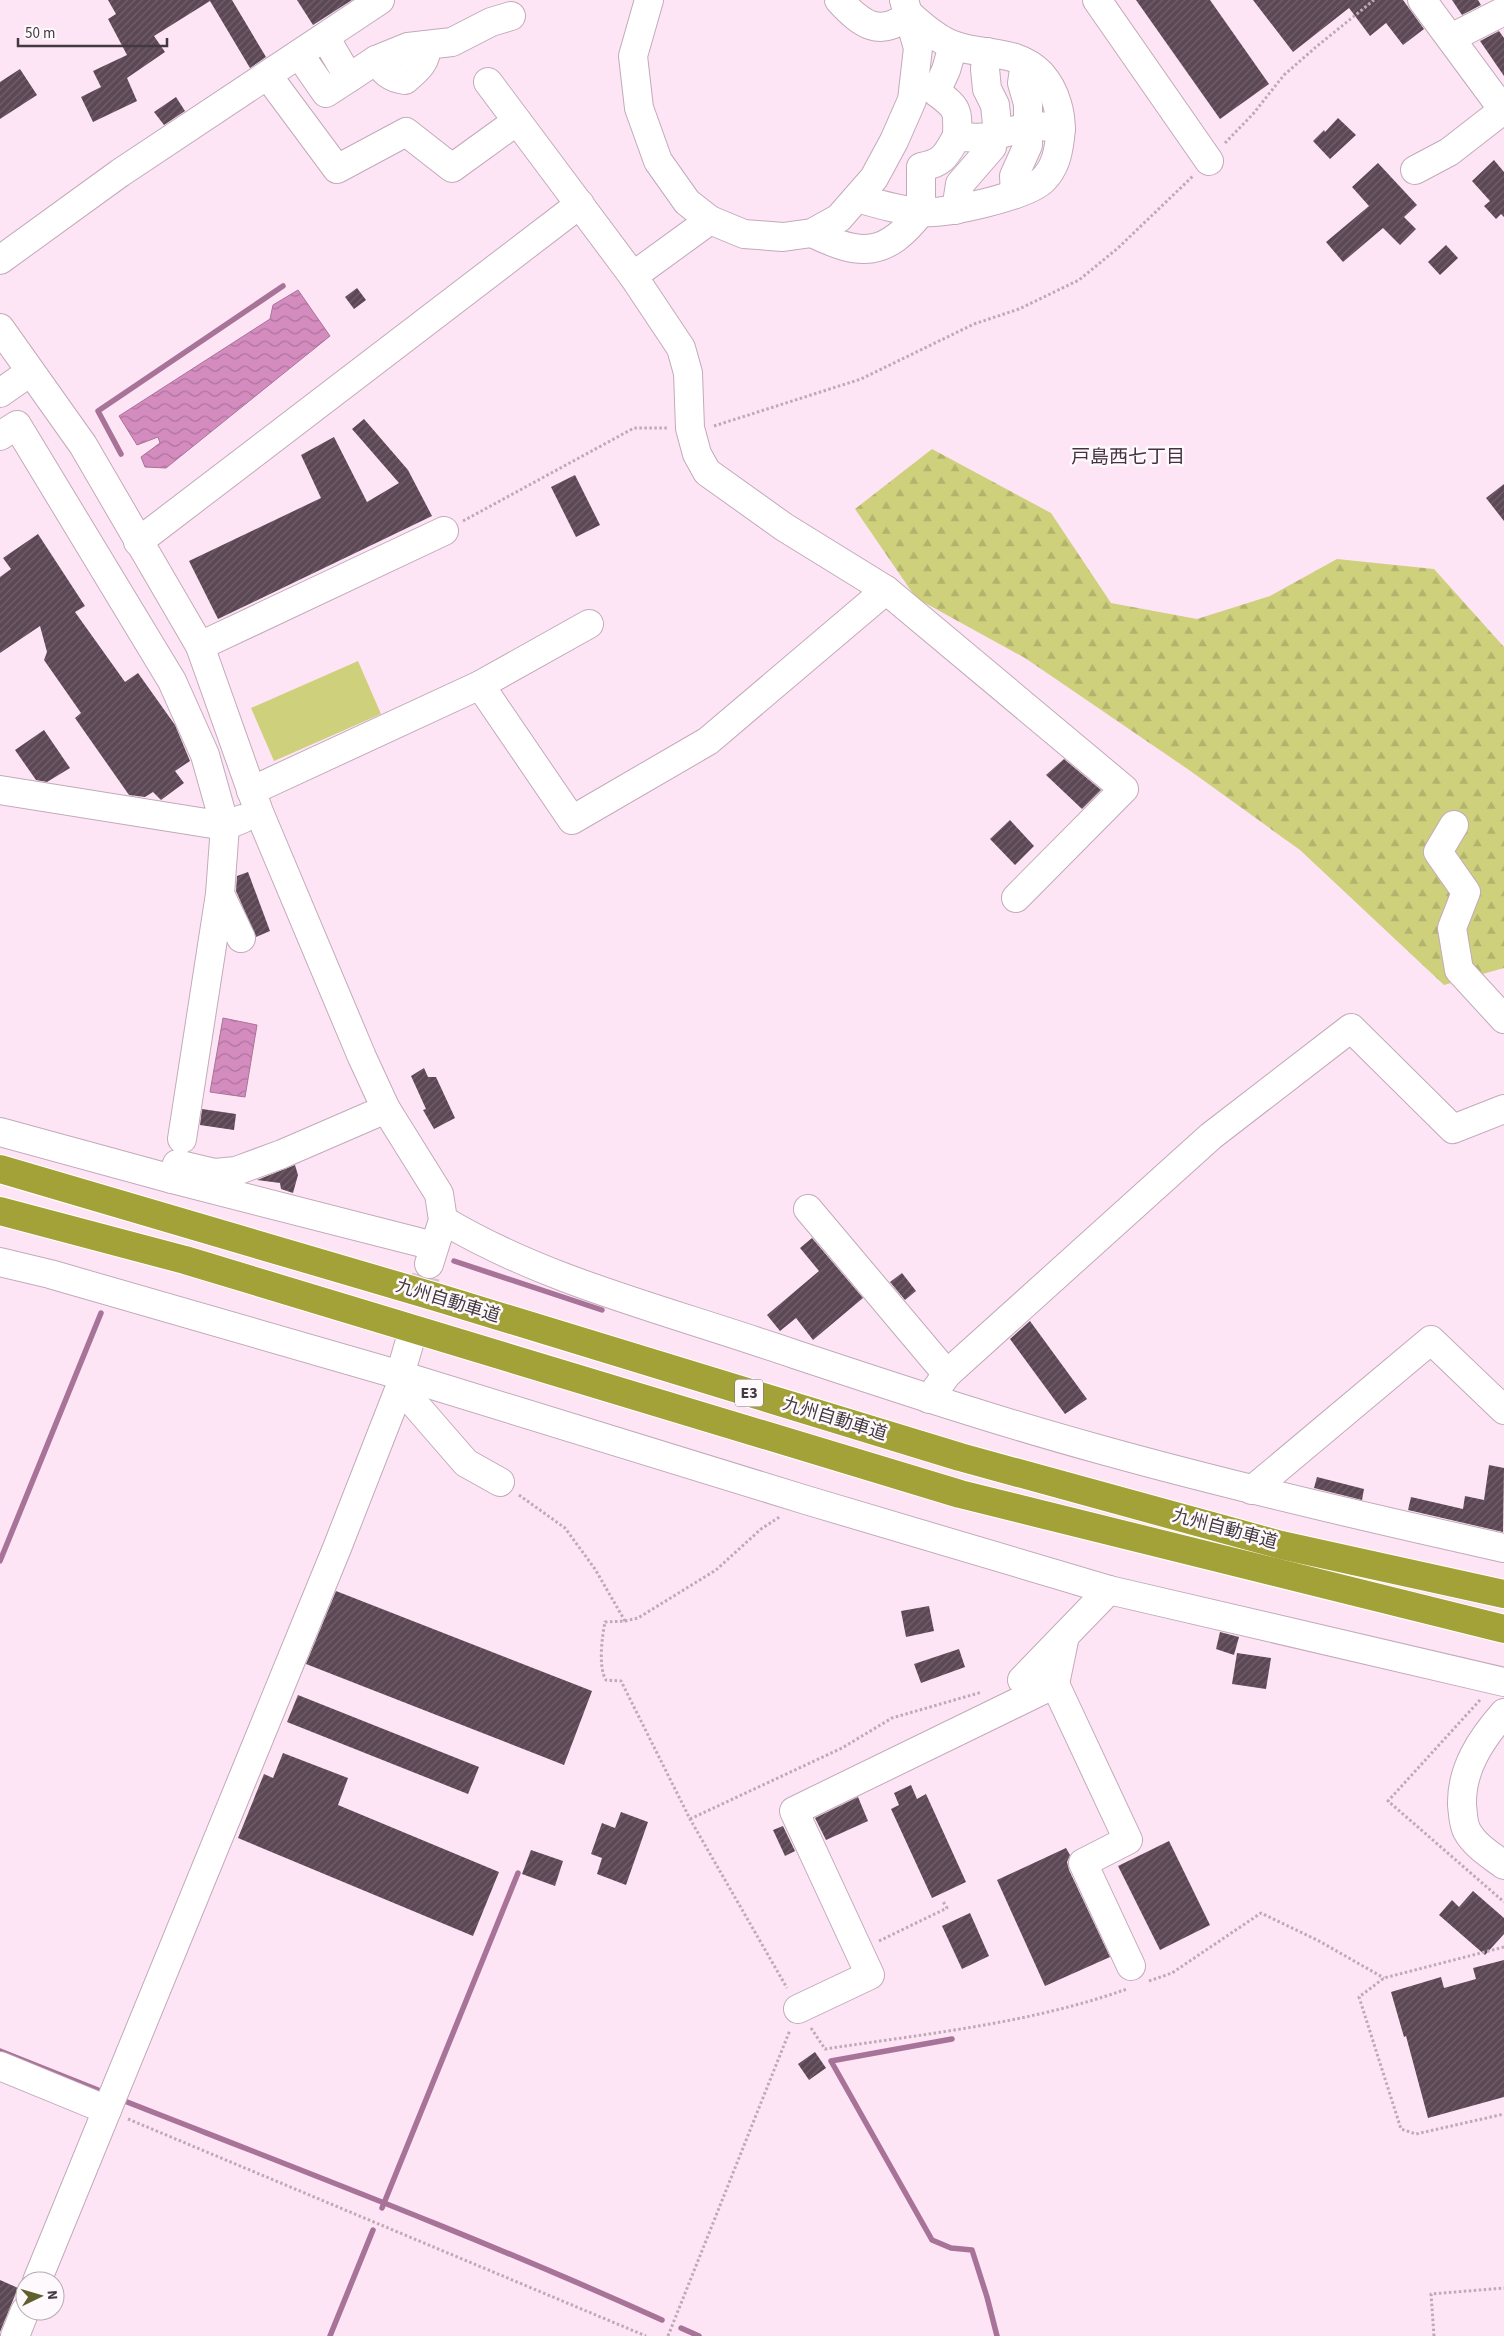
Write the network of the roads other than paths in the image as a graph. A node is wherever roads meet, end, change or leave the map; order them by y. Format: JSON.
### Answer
{"nodes":[{"id":1,"x":380,"y":0,"type":"edge"},
{"id":2,"x":649,"y":0,"type":"edge"},
{"id":3,"x":839,"y":0,"type":"edge"},
{"id":4,"x":1097,"y":0,"type":"edge"},
{"id":5,"x":1422,"y":0,"type":"edge"},
{"id":6,"x":906,"y":7,"type":"edge"},
{"id":7,"x":1504,"y":10,"type":"edge"},
{"id":8,"x":511,"y":16,"type":"dead end"},
{"id":9,"x":325,"y":38,"type":"junction"},
{"id":10,"x":1451,"y":38,"type":"junction"},
{"id":11,"x":953,"y":46,"type":"junction"},
{"id":12,"x":987,"y":52,"type":"junction"},
{"id":13,"x":299,"y":54,"type":"junction"},
{"id":14,"x":1025,"y":63,"type":"junction"},
{"id":15,"x":268,"y":76,"type":"junction"},
{"id":16,"x":349,"y":78,"type":"junction"},
{"id":17,"x":488,"y":82,"type":"dead end"},
{"id":18,"x":1504,"y":110,"type":"edge"},
{"id":19,"x":517,"y":121,"type":"junction"},
{"id":20,"x":1030,"y":126,"type":"junction"},
{"id":21,"x":1061,"y":128,"type":"junction"},
{"id":22,"x":995,"y":135,"type":"junction"},
{"id":23,"x":957,"y":136,"type":"junction"},
{"id":24,"x":1209,"y":161,"type":"road end"},
{"id":25,"x":1414,"y":170,"type":"dead end"},
{"id":26,"x":1016,"y":194,"type":"junction"},
{"id":27,"x":857,"y":198,"type":"junction"},
{"id":28,"x":580,"y":204,"type":"junction"},
{"id":29,"x":956,"y":210,"type":"junction"},
{"id":30,"x":921,"y":212,"type":"junction"},
{"id":31,"x":710,"y":220,"type":"junction"},
{"id":32,"x":812,"y":233,"type":"junction"},
{"id":33,"x":0,"y":260,"type":"edge"},
{"id":34,"x":633,"y":276,"type":"junction"},
{"id":35,"x":0,"y":328,"type":"edge"},
{"id":36,"x":30,"y":372,"type":"junction"},
{"id":37,"x":0,"y":393,"type":"edge"},
{"id":38,"x":0,"y":436,"type":"edge"},
{"id":39,"x":444,"y":531,"type":"road end"},
{"id":40,"x":138,"y":542,"type":"junction"},
{"id":41,"x":886,"y":590,"type":"junction"},
{"id":42,"x":589,"y":624,"type":"dead end"},
{"id":43,"x":200,"y":646,"type":"junction"},
{"id":44,"x":480,"y":685,"type":"junction"},
{"id":45,"x":0,"y":790,"type":"edge"},
{"id":46,"x":255,"y":802,"type":"junction"},
{"id":47,"x":1454,"y":825,"type":"dead end"},
{"id":48,"x":225,"y":826,"type":"junction"},
{"id":49,"x":220,"y":894,"type":"junction"},
{"id":50,"x":1016,"y":898,"type":"dead end"},
{"id":51,"x":241,"y":938,"type":"dead end"},
{"id":52,"x":1504,"y":1019,"type":"edge"},
{"id":53,"x":386,"y":1109,"type":"junction"},
{"id":54,"x":1504,"y":1109,"type":"edge"},
{"id":55,"x":0,"y":1132,"type":"edge"},
{"id":56,"x":177,"y":1160,"type":"junction"},
{"id":57,"x":0,"y":1169,"type":"edge"},
{"id":58,"x":808,"y":1209,"type":"dead end"},
{"id":59,"x":0,"y":1211,"type":"edge"},
{"id":60,"x":443,"y":1220,"type":"junction"},
{"id":61,"x":0,"y":1262,"type":"edge"},
{"id":62,"x":408,"y":1344,"type":"tunnel mouth"},
{"id":63,"x":947,"y":1374,"type":"junction"},
{"id":64,"x":402,"y":1380,"type":"junction"},
{"id":65,"x":929,"y":1399,"type":"junction"},
{"id":66,"x":1504,"y":1410,"type":"edge"},
{"id":67,"x":500,"y":1482,"type":"road end"},
{"id":68,"x":1252,"y":1490,"type":"junction"},
{"id":69,"x":1504,"y":1548,"type":"edge"},
{"id":70,"x":1109,"y":1590,"type":"junction"},
{"id":71,"x":1504,"y":1594,"type":"edge"},
{"id":72,"x":1504,"y":1629,"type":"edge"},
{"id":73,"x":1065,"y":1636,"type":"junction"},
{"id":74,"x":1022,"y":1680,"type":"dead end"},
{"id":75,"x":1504,"y":1682,"type":"edge"},
{"id":76,"x":1055,"y":1684,"type":"junction"},
{"id":77,"x":1503,"y":1717,"type":"edge"},
{"id":78,"x":1504,"y":1865,"type":"edge"},
{"id":79,"x":1136,"y":1978,"type":"road end"},
{"id":80,"x":798,"y":2009,"type":"road end"},
{"id":81,"x":0,"y":2066,"type":"edge"},
{"id":82,"x":107,"y":2110,"type":"junction"},
{"id":83,"x":41,"y":2271,"type":"edge"},
{"id":84,"x":21,"y":2321,"type":"edge"},
{"id":85,"x":15,"y":2336,"type":"edge"}],
"edges":[{"from":1,"to":9,"type":"street"},
{"from":2,"to":31,"type":"street"},
{"from":3,"to":6,"type":"street"},
{"from":4,"to":24,"type":"street"},
{"from":5,"to":10,"type":"street"},
{"from":6,"to":11,"type":"street"},
{"from":6,"to":27,"type":"street"},
{"from":7,"to":10,"type":"street"},
{"from":8,"to":16,"type":"street"},
{"from":9,"to":13,"type":"street"},
{"from":9,"to":16,"type":"street"},
{"from":10,"to":18,"type":"street"},
{"from":11,"to":12,"type":"street"},
{"from":11,"to":23,"type":"street"},
{"from":12,"to":14,"type":"street"},
{"from":12,"to":22,"type":"street"},
{"from":13,"to":15,"type":"street"},
{"from":13,"to":16,"type":"street"},
{"from":14,"to":20,"type":"street"},
{"from":14,"to":21,"type":"street"},
{"from":15,"to":19,"type":"street"},
{"from":15,"to":33,"type":"street"},
{"from":17,"to":19,"type":"street"},
{"from":18,"to":25,"type":"street"},
{"from":19,"to":28,"type":"street"},
{"from":20,"to":21,"type":"street"},
{"from":20,"to":22,"type":"street"},
{"from":20,"to":26,"type":"street"},
{"from":21,"to":26,"type":"street"},
{"from":22,"to":23,"type":"street"},
{"from":22,"to":29,"type":"street"},
{"from":23,"to":30,"type":"street"},
{"from":26,"to":29,"type":"street"},
{"from":27,"to":30,"type":"street"},
{"from":27,"to":32,"type":"street"},
{"from":28,"to":34,"type":"street"},
{"from":28,"to":40,"type":"street"},
{"from":29,"to":30,"type":"street"},
{"from":30,"to":32,"type":"street"},
{"from":31,"to":32,"type":"street"},
{"from":31,"to":34,"type":"street"},
{"from":34,"to":41,"type":"street"},
{"from":35,"to":36,"type":"street"},
{"from":36,"to":37,"type":"street"},
{"from":36,"to":40,"type":"street"},
{"from":38,"to":48,"type":"street"},
{"from":39,"to":43,"type":"street"},
{"from":40,"to":43,"type":"street"},
{"from":41,"to":44,"type":"street"},
{"from":41,"to":50,"type":"street"},
{"from":42,"to":44,"type":"street"},
{"from":43,"to":46,"type":"street"},
{"from":44,"to":46,"type":"street"},
{"from":45,"to":48,"type":"street"},
{"from":46,"to":48,"type":"street"},
{"from":46,"to":53,"type":"street"},
{"from":47,"to":52,"type":"street"},
{"from":48,"to":49,"type":"street"},
{"from":49,"to":51,"type":"street"},
{"from":49,"to":56,"type":"street"},
{"from":53,"to":56,"type":"street"},
{"from":53,"to":60,"type":"street"},
{"from":54,"to":63,"type":"street"},
{"from":55,"to":56,"type":"street"},
{"from":56,"to":60,"type":"street"},
{"from":57,"to":71,"type":"highway","name":"九州自動車道","number":"E3"},
{"from":58,"to":63,"type":"street"},
{"from":59,"to":72,"type":"highway","name":"九州自動車道","number":"E3"},
{"from":60,"to":65,"type":"street"},
{"from":61,"to":64,"type":"street"},
{"from":62,"to":64,"type":"street"},
{"from":63,"to":65,"type":"street"},
{"from":64,"to":67,"type":"street"},
{"from":64,"to":70,"type":"street"},
{"from":64,"to":82,"type":"street"},
{"from":65,"to":68,"type":"street"},
{"from":66,"to":68,"type":"street"},
{"from":68,"to":69,"type":"street"},
{"from":70,"to":73,"type":"street"},
{"from":70,"to":75,"type":"street"},
{"from":73,"to":74,"type":"street"},
{"from":73,"to":76,"type":"street"},
{"from":76,"to":79,"type":"street"},
{"from":76,"to":80,"type":"street"},
{"from":77,"to":78,"type":"street"},
{"from":81,"to":82,"type":"street"},
{"from":82,"to":83,"type":"street"},
{"from":84,"to":85,"type":"street"}]}
